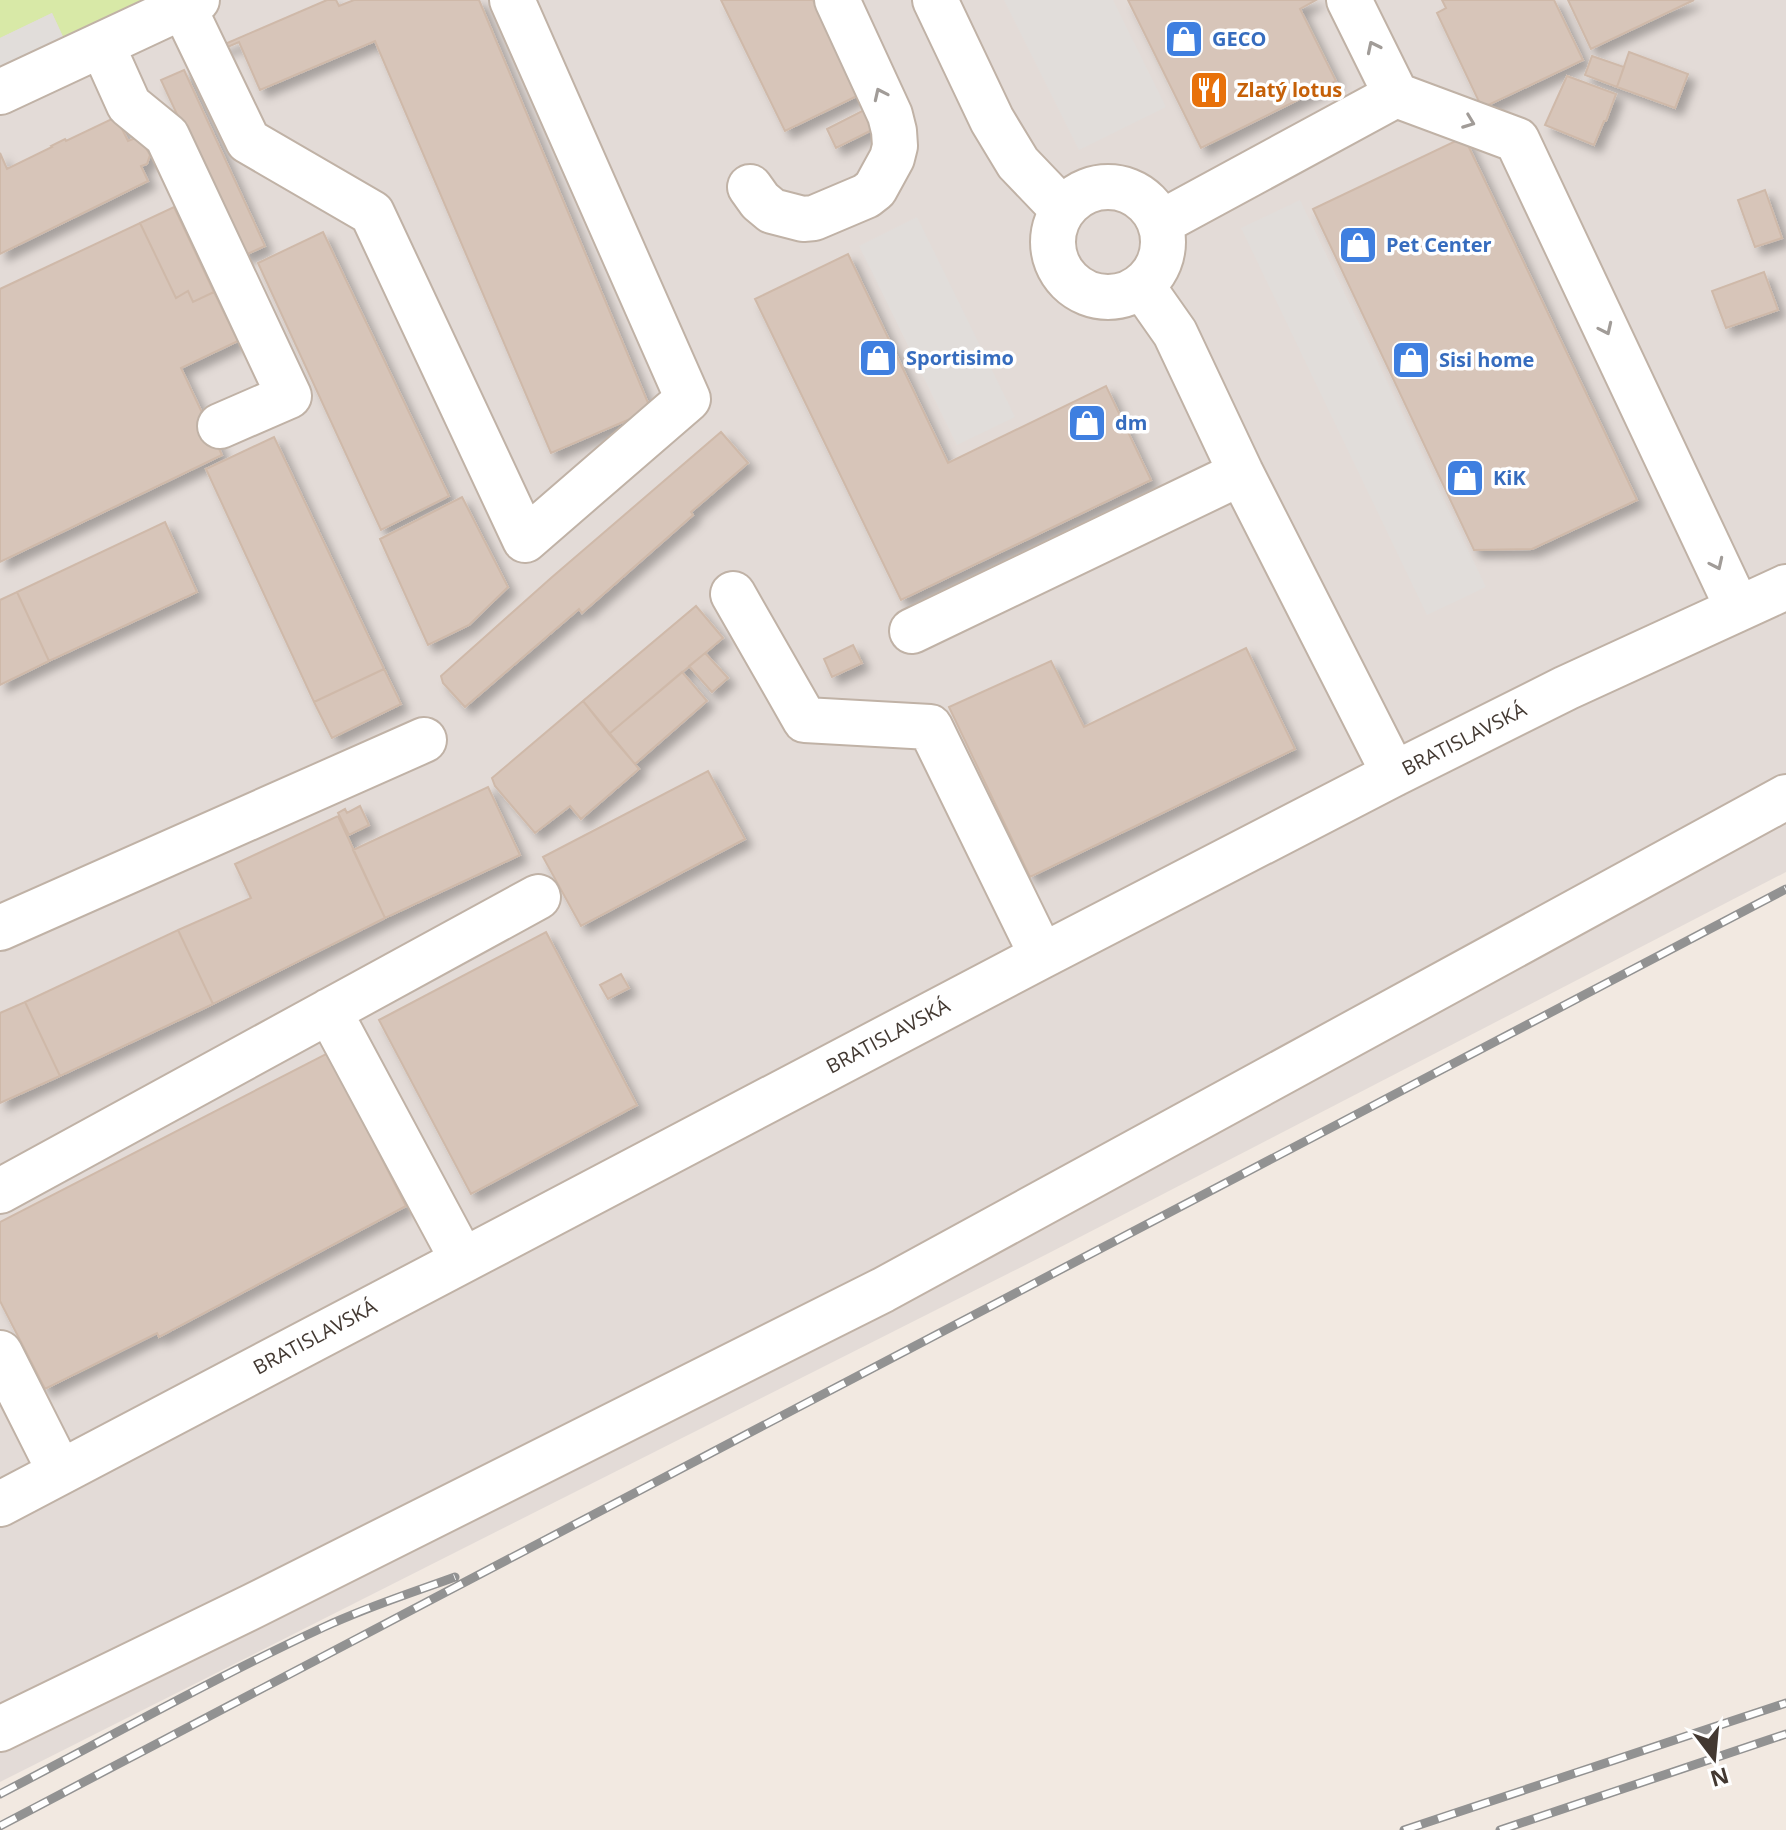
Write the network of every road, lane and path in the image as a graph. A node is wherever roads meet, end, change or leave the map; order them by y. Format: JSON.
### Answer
{"nodes":[{"id":1,"x":512,"y":0,"type":"edge"},
{"id":2,"x":837,"y":0,"type":"edge"},
{"id":3,"x":935,"y":0,"type":"edge"},
{"id":4,"x":1349,"y":0,"type":"edge"},
{"id":5,"x":190,"y":3,"type":"edge"},
{"id":6,"x":102,"y":45,"type":"junction"},
{"id":7,"x":0,"y":92,"type":"edge"},
{"id":8,"x":1396,"y":95,"type":"junction"},
{"id":9,"x":761,"y":199,"type":"dead end"},
{"id":10,"x":1063,"y":210,"type":"junction"},
{"id":11,"x":1160,"y":223,"type":"junction"},
{"id":12,"x":1142,"y":286,"type":"junction"},
{"id":13,"x":220,"y":426,"type":"dead end"},
{"id":14,"x":1241,"y":473,"type":"junction"},
{"id":15,"x":1786,"y":587,"type":"edge"},
{"id":16,"x":733,"y":594,"type":"dead end"},
{"id":17,"x":1738,"y":609,"type":"junction"},
{"id":18,"x":912,"y":631,"type":"dead end"},
{"id":19,"x":424,"y":740,"type":"dead end"},
{"id":20,"x":1394,"y":774,"type":"junction"},
{"id":21,"x":1786,"y":797,"type":"edge"},
{"id":22,"x":538,"y":897,"type":"dead end"},
{"id":23,"x":0,"y":928,"type":"edge"},
{"id":24,"x":1042,"y":956,"type":"junction"},
{"id":25,"x":329,"y":1011,"type":"junction"},
{"id":26,"x":0,"y":1191,"type":"edge"},
{"id":27,"x":462,"y":1259,"type":"junction"},
{"id":28,"x":0,"y":1353,"type":"edge"},
{"id":29,"x":60,"y":1472,"type":"junction"},
{"id":30,"x":0,"y":1504,"type":"edge"},
{"id":31,"x":0,"y":1729,"type":"edge"}],
"edges":[{"from":1,"to":5,"type":"street"},
{"from":9,"to":2,"type":"street","one_way":true},
{"from":3,"to":10,"type":"street"},
{"from":8,"to":4,"type":"street","one_way":true},
{"from":5,"to":6,"type":"street"},
{"from":6,"to":7,"type":"street"},
{"from":6,"to":13,"type":"street"},
{"from":8,"to":11,"type":"street"},
{"from":8,"to":17,"type":"street","one_way":true},
{"from":10,"to":11,"type":"street"},
{"from":10,"to":12,"type":"street"},
{"from":11,"to":12,"type":"street"},
{"from":12,"to":14,"type":"street"},
{"from":14,"to":18,"type":"street"},
{"from":14,"to":20,"type":"street"},
{"from":15,"to":17,"type":"street","name":"BRATISLAVSKÁ"},
{"from":16,"to":24,"type":"street"},
{"from":17,"to":20,"type":"street","name":"BRATISLAVSKÁ"},
{"from":19,"to":23,"type":"street"},
{"from":20,"to":24,"type":"street","name":"BRATISLAVSKÁ"},
{"from":21,"to":31,"type":"street"},
{"from":22,"to":25,"type":"street"},
{"from":24,"to":27,"type":"street","name":"BRATISLAVSKÁ"},
{"from":25,"to":26,"type":"street"},
{"from":25,"to":27,"type":"street"},
{"from":27,"to":29,"type":"street","name":"BRATISLAVSKÁ"},
{"from":28,"to":29,"type":"street"},
{"from":29,"to":30,"type":"street","name":"BRATISLAVSKÁ"}]}
